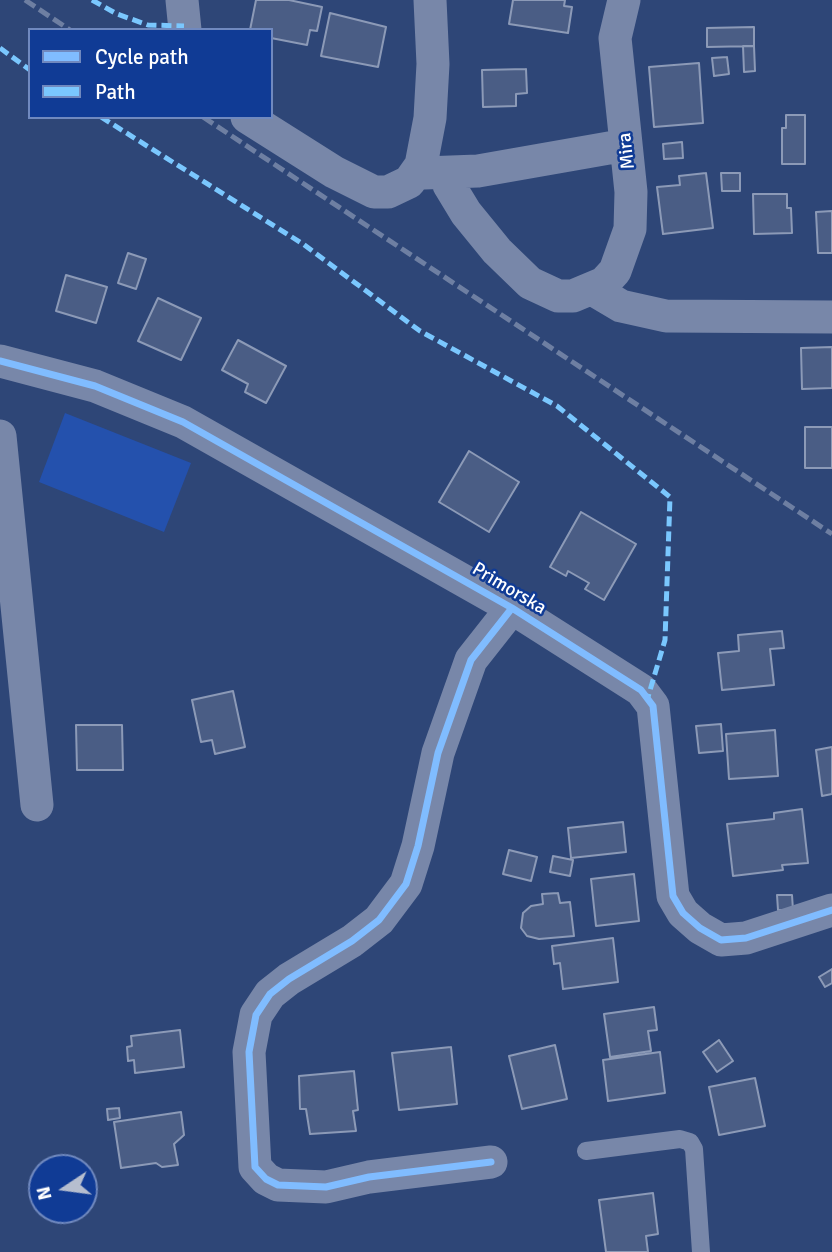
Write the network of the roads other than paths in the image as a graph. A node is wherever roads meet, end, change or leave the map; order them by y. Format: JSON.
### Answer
{"nodes":[{"id":1,"x":182,"y":0,"type":"edge"},
{"id":2,"x":430,"y":0,"type":"edge"},
{"id":3,"x":624,"y":0,"type":"edge"},
{"id":4,"x":185,"y":28,"type":"edge"},
{"id":5,"x":250,"y":119,"type":"edge"},
{"id":6,"x":626,"y":145,"type":"junction"},
{"id":7,"x":430,"y":167,"type":"junction"},
{"id":8,"x":594,"y":290,"type":"junction"},
{"id":9,"x":832,"y":317,"type":"edge"},
{"id":10,"x":0,"y":361,"type":"edge"},
{"id":11,"x":0,"y":436,"type":"edge"},
{"id":12,"x":512,"y":608,"type":"junction"},
{"id":13,"x":37,"y":805,"type":"dead end"},
{"id":14,"x":832,"y":910,"type":"edge"},
{"id":15,"x":586,"y":1151,"type":"dead end"},
{"id":16,"x":491,"y":1163,"type":"dead end"},
{"id":17,"x":701,"y":1252,"type":"edge"}],
"edges":[{"from":1,"to":4,"type":"street"},
{"from":2,"to":7,"type":"street"},
{"from":3,"to":6,"type":"street","name":"Mira"},
{"from":5,"to":7,"type":"street"},
{"from":6,"to":7,"type":"street"},
{"from":6,"to":8,"type":"street","name":"Mira"},
{"from":7,"to":8,"type":"street"},
{"from":8,"to":9,"type":"street"},
{"from":10,"to":12,"type":"street","name":"Primorska"},
{"from":11,"to":13,"type":"street"},
{"from":12,"to":14,"type":"street","name":"Primorska"},
{"from":12,"to":16,"type":"street"},
{"from":15,"to":17,"type":"lane"}]}
